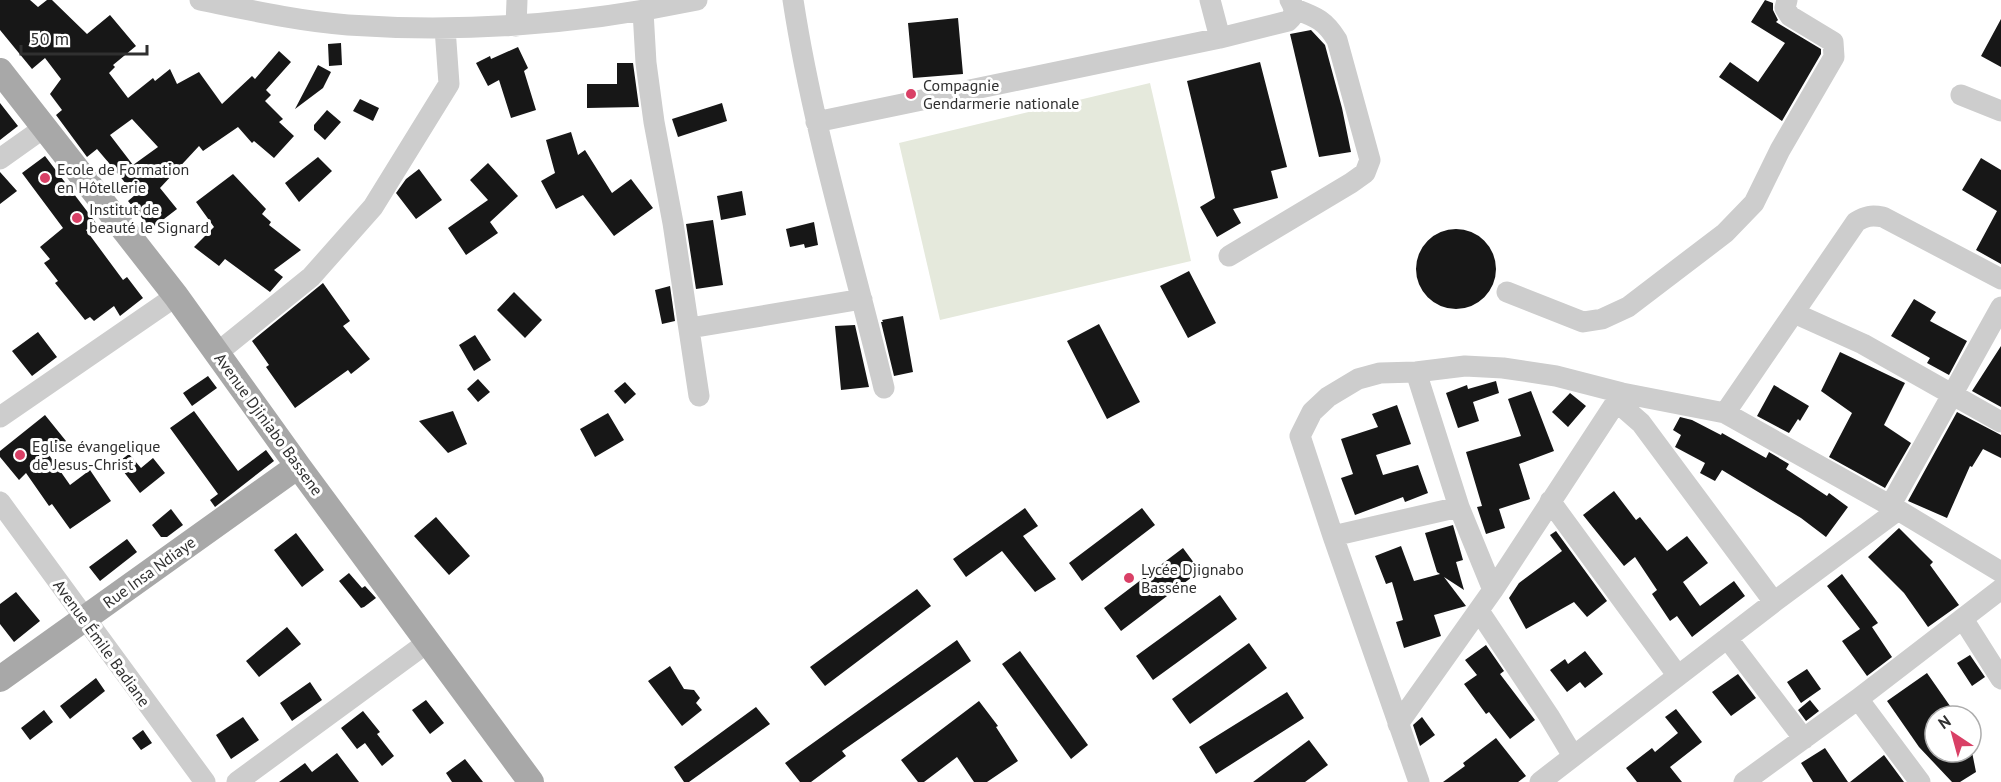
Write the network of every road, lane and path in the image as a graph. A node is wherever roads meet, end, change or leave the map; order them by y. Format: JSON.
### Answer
{"nodes":[{"id":1,"x":200,"y":0,"type":"edge"},
{"id":2,"x":517,"y":0,"type":"edge"},
{"id":3,"x":697,"y":0,"type":"edge"},
{"id":4,"x":793,"y":0,"type":"edge"},
{"id":5,"x":1210,"y":0,"type":"edge"},
{"id":6,"x":1787,"y":0,"type":"edge"},
{"id":7,"x":1292,"y":4,"type":"edge"},
{"id":8,"x":643,"y":11,"type":"junction"},
{"id":9,"x":516,"y":26,"type":"junction"},
{"id":10,"x":445,"y":28,"type":"junction"},
{"id":11,"x":1220,"y":38,"type":"junction"},
{"id":12,"x":0,"y":71,"type":"edge"},
{"id":13,"x":1961,"y":94,"type":"dead end"},
{"id":14,"x":2001,"y":111,"type":"edge"},
{"id":15,"x":816,"y":122,"type":"junction"},
{"id":16,"x":45,"y":127,"type":"junction"},
{"id":17,"x":0,"y":159,"type":"edge"},
{"id":18,"x":1229,"y":256,"type":"dead end"},
{"id":19,"x":2001,"y":279,"type":"edge"},
{"id":20,"x":1507,"y":292,"type":"dead end"},
{"id":21,"x":176,"y":296,"type":"junction"},
{"id":22,"x":862,"y":299,"type":"junction"},
{"id":23,"x":2001,"y":307,"type":"edge"},
{"id":24,"x":1794,"y":314,"type":"junction"},
{"id":25,"x":690,"y":328,"type":"junction"},
{"id":26,"x":217,"y":353,"type":"junction"},
{"id":27,"x":1416,"y":372,"type":"junction"},
{"id":28,"x":884,"y":388,"type":"dead end"},
{"id":29,"x":699,"y":396,"type":"dead end"},
{"id":30,"x":1952,"y":396,"type":"junction"},
{"id":31,"x":1619,"y":397,"type":"junction"},
{"id":32,"x":1725,"y":413,"type":"junction"},
{"id":33,"x":0,"y":417,"type":"edge"},
{"id":34,"x":2001,"y":422,"type":"edge"},
{"id":35,"x":298,"y":466,"type":"junction"},
{"id":36,"x":1550,"y":501,"type":"junction"},
{"id":37,"x":0,"y":502,"type":"edge"},
{"id":38,"x":1460,"y":507,"type":"junction"},
{"id":39,"x":1894,"y":508,"type":"junction"},
{"id":40,"x":1333,"y":536,"type":"junction"},
{"id":41,"x":2001,"y":572,"type":"edge"},
{"id":42,"x":2001,"y":589,"type":"edge"},
{"id":43,"x":1493,"y":590,"type":"junction"},
{"id":44,"x":1774,"y":602,"type":"junction"},
{"id":45,"x":1479,"y":611,"type":"junction"},
{"id":46,"x":84,"y":619,"type":"junction"},
{"id":47,"x":1963,"y":620,"type":"junction"},
{"id":48,"x":1727,"y":638,"type":"junction"},
{"id":49,"x":428,"y":642,"type":"junction"},
{"id":50,"x":1678,"y":676,"type":"junction"},
{"id":51,"x":0,"y":679,"type":"edge"},
{"id":52,"x":2001,"y":679,"type":"edge"},
{"id":53,"x":1858,"y":699,"type":"junction"},
{"id":54,"x":1398,"y":724,"type":"junction"},
{"id":55,"x":1804,"y":740,"type":"junction"},
{"id":56,"x":1573,"y":756,"type":"junction"},
{"id":57,"x":1766,"y":776,"type":"edge"},
{"id":58,"x":1542,"y":781,"type":"edge"},
{"id":59,"x":205,"y":782,"type":"edge"},
{"id":60,"x":237,"y":782,"type":"edge"},
{"id":61,"x":531,"y":782,"type":"edge"},
{"id":62,"x":1419,"y":782,"type":"edge"},
{"id":63,"x":1744,"y":782,"type":"edge"},
{"id":64,"x":1920,"y":782,"type":"edge"}],
"edges":[{"from":1,"to":10,"type":"street"},
{"from":2,"to":9,"type":"street"},
{"from":3,"to":8,"type":"street"},
{"from":4,"to":15,"type":"street"},
{"from":5,"to":11,"type":"street"},
{"from":6,"to":20,"type":"street"},
{"from":7,"to":11,"type":"street"},
{"from":7,"to":18,"type":"street"},
{"from":8,"to":9,"type":"street"},
{"from":8,"to":25,"type":"street"},
{"from":9,"to":10,"type":"street"},
{"from":10,"to":26,"type":"street"},
{"from":11,"to":15,"type":"street"},
{"from":12,"to":16,"type":"main road","name":"Avenue Djiniabo Bassene"},
{"from":13,"to":14,"type":"street"},
{"from":15,"to":22,"type":"street"},
{"from":16,"to":17,"type":"street"},
{"from":16,"to":21,"type":"main road","name":"Avenue Djiniabo Bassene"},
{"from":19,"to":24,"type":"street"},
{"from":21,"to":26,"type":"main road","name":"Avenue Djiniabo Bassene"},
{"from":21,"to":33,"type":"street"},
{"from":22,"to":25,"type":"street"},
{"from":22,"to":28,"type":"street"},
{"from":23,"to":30,"type":"street"},
{"from":24,"to":30,"type":"street"},
{"from":24,"to":32,"type":"street"},
{"from":25,"to":29,"type":"street"},
{"from":26,"to":35,"type":"main road","name":"Avenue Djiniabo Bassene"},
{"from":27,"to":31,"type":"street"},
{"from":27,"to":38,"type":"street"},
{"from":27,"to":40,"type":"street"},
{"from":30,"to":34,"type":"street"},
{"from":30,"to":39,"type":"street"},
{"from":31,"to":32,"type":"street"},
{"from":31,"to":36,"type":"street"},
{"from":31,"to":44,"type":"street"},
{"from":32,"to":39,"type":"street"},
{"from":35,"to":46,"type":"main road","name":"Rue Insa Ndiaye"},
{"from":35,"to":49,"type":"main road","name":"Avenue Djiniabo Bassene"},
{"from":36,"to":43,"type":"street"},
{"from":36,"to":50,"type":"street"},
{"from":37,"to":46,"type":"street","name":"Avenue Émile Badiane"},
{"from":38,"to":40,"type":"street"},
{"from":38,"to":43,"type":"street"},
{"from":39,"to":41,"type":"street"},
{"from":39,"to":44,"type":"street"},
{"from":40,"to":54,"type":"street"},
{"from":42,"to":47,"type":"street"},
{"from":43,"to":45,"type":"street"},
{"from":44,"to":48,"type":"street"},
{"from":45,"to":54,"type":"street"},
{"from":45,"to":56,"type":"street"},
{"from":46,"to":51,"type":"main road","name":"Rue Insa Ndiaye"},
{"from":46,"to":59,"type":"street","name":"Avenue Émile Badiane"},
{"from":47,"to":52,"type":"street"},
{"from":47,"to":53,"type":"street"},
{"from":48,"to":50,"type":"street"},
{"from":48,"to":55,"type":"street"},
{"from":49,"to":60,"type":"street"},
{"from":49,"to":61,"type":"main road","name":"Avenue Djiniabo Bassene"},
{"from":50,"to":56,"type":"street"},
{"from":53,"to":55,"type":"street"},
{"from":53,"to":64,"type":"street"},
{"from":54,"to":62,"type":"street"},
{"from":55,"to":57,"type":"street"},
{"from":56,"to":58,"type":"street"},
{"from":57,"to":63,"type":"street"}]}
